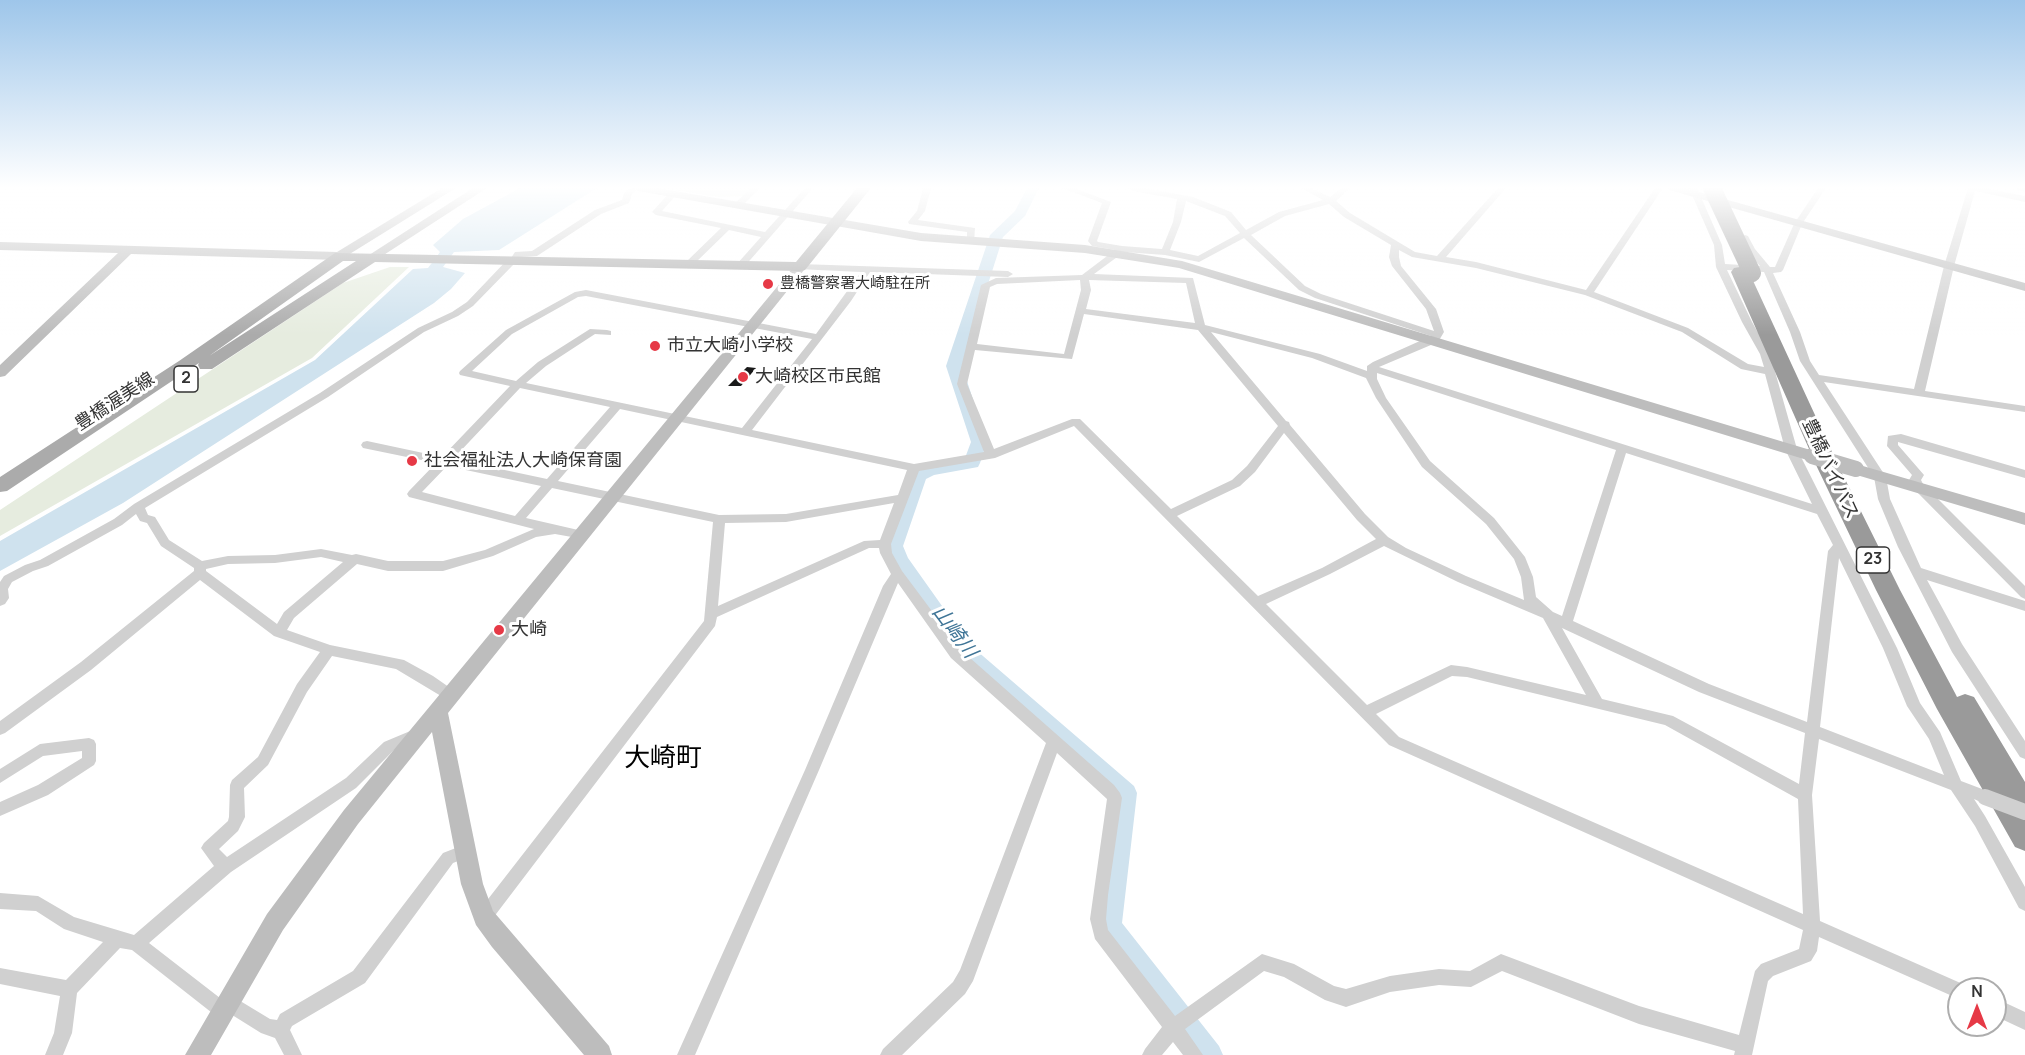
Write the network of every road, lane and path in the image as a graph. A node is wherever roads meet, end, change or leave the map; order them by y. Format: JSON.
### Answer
{"nodes":[{"id":1,"x":370,"y":237,"type":"edge"},
{"id":2,"x":403,"y":237,"type":"edge"},
{"id":3,"x":560,"y":237,"type":"edge"},
{"id":4,"x":716,"y":237,"type":"edge"},
{"id":5,"x":764,"y":237,"type":"edge"},
{"id":6,"x":824,"y":237,"type":"edge"},
{"id":7,"x":924,"y":237,"type":"edge"},
{"id":8,"x":971,"y":237,"type":"edge"},
{"id":9,"x":1093,"y":237,"type":"edge"},
{"id":10,"x":1171,"y":237,"type":"edge"},
{"id":11,"x":1237,"y":237,"type":"edge"},
{"id":12,"x":1248,"y":237,"type":"edge"},
{"id":13,"x":1381,"y":237,"type":"edge"},
{"id":14,"x":1458,"y":237,"type":"edge"},
{"id":15,"x":1626,"y":237,"type":"edge"},
{"id":16,"x":1725,"y":237,"type":"edge"},
{"id":17,"x":1732,"y":237,"type":"edge"},
{"id":18,"x":1745,"y":237,"type":"edge"},
{"id":19,"x":1792,"y":237,"type":"edge"},
{"id":20,"x":1846,"y":237,"type":"edge"},
{"id":21,"x":1958,"y":237,"type":"edge"},
{"id":22,"x":971,"y":241,"type":"junction"},
{"id":23,"x":0,"y":246,"type":"edge"},
{"id":24,"x":1395,"y":246,"type":"junction"},
{"id":25,"x":128,"y":250,"type":"junction"},
{"id":26,"x":1119,"y":251,"type":"junction"},
{"id":27,"x":1165,"y":252,"type":"junction"},
{"id":28,"x":304,"y":255,"type":"junction"},
{"id":29,"x":340,"y":256,"type":"junction"},
{"id":30,"x":372,"y":257,"type":"junction"},
{"id":31,"x":1440,"y":258,"type":"junction"},
{"id":32,"x":417,"y":259,"type":"junction"},
{"id":33,"x":512,"y":261,"type":"junction"},
{"id":34,"x":689,"y":264,"type":"junction"},
{"id":35,"x":741,"y":265,"type":"junction"},
{"id":36,"x":1949,"y":266,"type":"junction"},
{"id":37,"x":800,"y":267,"type":"junction"},
{"id":38,"x":867,"y":270,"type":"junction"},
{"id":39,"x":1745,"y":271,"type":"junction"},
{"id":40,"x":309,"y":276,"type":"junction"},
{"id":41,"x":1084,"y":278,"type":"junction"},
{"id":42,"x":337,"y":280,"type":"junction"},
{"id":43,"x":2025,"y":287,"type":"edge"},
{"id":44,"x":1588,"y":293,"type":"junction"},
{"id":45,"x":1081,"y":311,"type":"junction"},
{"id":46,"x":752,"y":326,"type":"junction"},
{"id":47,"x":1201,"y":327,"type":"junction"},
{"id":48,"x":237,"y":328,"type":"junction"},
{"id":49,"x":607,"y":333,"type":"dead end"},
{"id":50,"x":817,"y":337,"type":"junction"},
{"id":51,"x":1435,"y":337,"type":"junction"},
{"id":52,"x":972,"y":347,"type":"junction"},
{"id":53,"x":1372,"y":372,"type":"junction"},
{"id":54,"x":1771,"y":372,"type":"junction"},
{"id":55,"x":0,"y":373,"type":"edge"},
{"id":56,"x":1816,"y":378,"type":"junction"},
{"id":57,"x":518,"y":384,"type":"junction"},
{"id":58,"x":1919,"y":392,"type":"junction"},
{"id":59,"x":618,"y":405,"type":"junction"},
{"id":60,"x":2025,"y":409,"type":"edge"},
{"id":61,"x":677,"y":418,"type":"junction"},
{"id":62,"x":1284,"y":424,"type":"junction"},
{"id":63,"x":745,"y":432,"type":"junction"},
{"id":64,"x":367,"y":445,"type":"dead end"},
{"id":65,"x":1622,"y":449,"type":"junction"},
{"id":66,"x":1791,"y":449,"type":"junction"},
{"id":67,"x":991,"y":455,"type":"junction"},
{"id":68,"x":446,"y":460,"type":"junction"},
{"id":69,"x":914,"y":468,"type":"junction"},
{"id":70,"x":2025,"y":474,"type":"edge"},
{"id":71,"x":1880,"y":477,"type":"junction"},
{"id":72,"x":549,"y":484,"type":"junction"},
{"id":73,"x":0,"y":486,"type":"edge"},
{"id":74,"x":1918,"y":487,"type":"junction"},
{"id":75,"x":613,"y":497,"type":"junction"},
{"id":76,"x":901,"y":498,"type":"junction"},
{"id":77,"x":0,"y":501,"type":"edge"},
{"id":78,"x":138,"y":507,"type":"junction"},
{"id":79,"x":1822,"y":511,"type":"junction"},
{"id":80,"x":1169,"y":515,"type":"junction"},
{"id":81,"x":719,"y":519,"type":"junction"},
{"id":82,"x":2025,"y":519,"type":"edge"},
{"id":83,"x":517,"y":521,"type":"junction"},
{"id":84,"x":555,"y":530,"type":"junction"},
{"id":85,"x":583,"y":535,"type":"junction"},
{"id":86,"x":1384,"y":540,"type":"junction"},
{"id":87,"x":885,"y":544,"type":"junction"},
{"id":88,"x":1839,"y":548,"type":"junction"},
{"id":89,"x":356,"y":558,"type":"junction"},
{"id":90,"x":200,"y":569,"type":"junction"},
{"id":91,"x":1918,"y":572,"type":"junction"},
{"id":92,"x":898,"y":574,"type":"junction"},
{"id":93,"x":2025,"y":594,"type":"edge"},
{"id":94,"x":0,"y":601,"type":"edge"},
{"id":95,"x":1255,"y":603,"type":"junction"},
{"id":96,"x":2025,"y":606,"type":"edge"},
{"id":97,"x":712,"y":614,"type":"junction"},
{"id":98,"x":1548,"y":615,"type":"junction"},
{"id":99,"x":1566,"y":624,"type":"junction"},
{"id":100,"x":279,"y":632,"type":"junction"},
{"id":101,"x":329,"y":650,"type":"junction"},
{"id":102,"x":1596,"y":702,"type":"junction"},
{"id":103,"x":445,"y":704,"type":"junction"},
{"id":104,"x":1365,"y":713,"type":"junction"},
{"id":105,"x":0,"y":729,"type":"edge"},
{"id":106,"x":421,"y":732,"type":"junction"},
{"id":107,"x":1813,"y":732,"type":"junction"},
{"id":108,"x":1054,"y":742,"type":"junction"},
{"id":109,"x":2025,"y":753,"type":"edge"},
{"id":110,"x":0,"y":777,"type":"edge"},
{"id":111,"x":1956,"y":786,"type":"junction"},
{"id":112,"x":1805,"y":795,"type":"junction"},
{"id":113,"x":2025,"y":807,"type":"edge"},
{"id":114,"x":0,"y":809,"type":"edge"},
{"id":115,"x":2025,"y":812,"type":"edge"},
{"id":116,"x":2025,"y":838,"type":"edge"},
{"id":117,"x":466,"y":851,"type":"junction"},
{"id":118,"x":225,"y":867,"type":"junction"},
{"id":119,"x":0,"y":901,"type":"edge"},
{"id":120,"x":2025,"y":903,"type":"edge"},
{"id":121,"x":484,"y":917,"type":"junction"},
{"id":122,"x":1812,"y":925,"type":"junction"},
{"id":123,"x":117,"y":939,"type":"junction"},
{"id":124,"x":136,"y":943,"type":"junction"},
{"id":125,"x":0,"y":976,"type":"edge"},
{"id":126,"x":1947,"y":986,"type":"edge"},
{"id":127,"x":69,"y":989,"type":"junction"},
{"id":128,"x":225,"y":1006,"type":"junction"},
{"id":129,"x":2007,"y":1013,"type":"edge"},
{"id":130,"x":2025,"y":1021,"type":"edge"},
{"id":131,"x":1173,"y":1028,"type":"junction"},
{"id":132,"x":280,"y":1030,"type":"junction"},
{"id":133,"x":1744,"y":1050,"type":"edge"},
{"id":134,"x":54,"y":1055,"type":"edge"},
{"id":135,"x":196,"y":1055,"type":"edge"},
{"id":136,"x":293,"y":1055,"type":"edge"},
{"id":137,"x":600,"y":1055,"type":"edge"},
{"id":138,"x":686,"y":1055,"type":"edge"},
{"id":139,"x":889,"y":1055,"type":"edge"},
{"id":140,"x":1151,"y":1055,"type":"edge"},
{"id":141,"x":1194,"y":1055,"type":"edge"}],
"edges":[{"from":1,"to":29,"type":"street"},
{"from":2,"to":30,"type":"street"},
{"from":3,"to":33,"type":"street"},
{"from":4,"to":34,"type":"street"},
{"from":5,"to":35,"type":"street"},
{"from":6,"to":37,"type":"main road"},
{"from":7,"to":22,"type":"street"},
{"from":8,"to":22,"type":"street"},
{"from":9,"to":26,"type":"street"},
{"from":10,"to":27,"type":"street"},
{"from":11,"to":27,"type":"street"},
{"from":12,"to":51,"type":"street"},
{"from":13,"to":24,"type":"street"},
{"from":14,"to":31,"type":"street"},
{"from":15,"to":44,"type":"street"},
{"from":16,"to":39,"type":"highway","name":"豊橋バイパス","number":"23"},
{"from":17,"to":39,"type":"highway","name":"豊橋バイパス","number":"23","bridge":true},
{"from":18,"to":39,"type":"street"},
{"from":19,"to":39,"type":"street"},
{"from":20,"to":36,"type":"street"},
{"from":21,"to":36,"type":"street"},
{"from":22,"to":26,"type":"street"},
{"from":23,"to":25,"type":"street"},
{"from":24,"to":31,"type":"street"},
{"from":24,"to":51,"type":"street"},
{"from":25,"to":28,"type":"street"},
{"from":25,"to":55,"type":"street"},
{"from":26,"to":27,"type":"street"},
{"from":26,"to":41,"type":"street"},
{"from":26,"to":51,"type":"street"},
{"from":28,"to":29,"type":"street"},
{"from":28,"to":40,"type":"street"},
{"from":29,"to":30,"type":"main road"},
{"from":29,"to":40,"type":"main road","name":"豊橋渥美線","number":"2"},
{"from":30,"to":32,"type":"main road"},
{"from":30,"to":42,"type":"main road","name":"豊橋渥美線","number":"2"},
{"from":30,"to":48,"type":"main road"},
{"from":31,"to":44,"type":"street"},
{"from":32,"to":33,"type":"main road"},
{"from":32,"to":42,"type":"main road"},
{"from":33,"to":34,"type":"main road"},
{"from":33,"to":78,"type":"street"},
{"from":34,"to":35,"type":"main road"},
{"from":35,"to":37,"type":"main road"},
{"from":36,"to":43,"type":"street"},
{"from":36,"to":58,"type":"street"},
{"from":37,"to":38,"type":"street"},
{"from":37,"to":46,"type":"street"},
{"from":38,"to":41,"type":"street"},
{"from":38,"to":50,"type":"street"},
{"from":39,"to":54,"type":"street"},
{"from":39,"to":56,"type":"street"},
{"from":39,"to":113,"type":"highway","name":"豊橋バイパス","number":"23"},
{"from":39,"to":116,"type":"highway","name":"豊橋バイパス","number":"23"},
{"from":40,"to":48,"type":"main road","name":"豊橋渥美線","number":"2"},
{"from":41,"to":45,"type":"street"},
{"from":41,"to":47,"type":"street"},
{"from":41,"to":52,"type":"street"},
{"from":42,"to":77,"type":"main road","name":"豊橋渥美線","number":"2"},
{"from":44,"to":54,"type":"street"},
{"from":45,"to":47,"type":"street"},
{"from":45,"to":52,"type":"street"},
{"from":46,"to":50,"type":"street"},
{"from":46,"to":57,"type":"street"},
{"from":46,"to":61,"type":"street"},
{"from":47,"to":53,"type":"street"},
{"from":47,"to":62,"type":"street"},
{"from":48,"to":73,"type":"main road","name":"豊橋渥美線","number":"2"},
{"from":49,"to":57,"type":"street"},
{"from":50,"to":63,"type":"street"},
{"from":51,"to":53,"type":"street"},
{"from":51,"to":66,"type":"street"},
{"from":52,"to":67,"type":"street"},
{"from":53,"to":65,"type":"street"},
{"from":53,"to":98,"type":"street"},
{"from":54,"to":66,"type":"street"},
{"from":56,"to":58,"type":"street"},
{"from":56,"to":71,"type":"street"},
{"from":57,"to":59,"type":"street"},
{"from":57,"to":68,"type":"street"},
{"from":58,"to":60,"type":"street"},
{"from":59,"to":61,"type":"street"},
{"from":59,"to":72,"type":"street"},
{"from":61,"to":63,"type":"street"},
{"from":61,"to":75,"type":"street"},
{"from":62,"to":80,"type":"street"},
{"from":62,"to":86,"type":"street"},
{"from":63,"to":69,"type":"street"},
{"from":64,"to":68,"type":"street"},
{"from":65,"to":79,"type":"street"},
{"from":65,"to":99,"type":"street"},
{"from":66,"to":71,"type":"street","bridge":true},
{"from":66,"to":79,"type":"street"},
{"from":67,"to":69,"type":"street"},
{"from":67,"to":80,"type":"street"},
{"from":68,"to":72,"type":"street"},
{"from":68,"to":83,"type":"street"},
{"from":69,"to":76,"type":"street"},
{"from":70,"to":74,"type":"street"},
{"from":71,"to":74,"type":"street"},
{"from":71,"to":91,"type":"street"},
{"from":72,"to":75,"type":"street"},
{"from":72,"to":83,"type":"street"},
{"from":74,"to":82,"type":"street"},
{"from":74,"to":93,"type":"street"},
{"from":75,"to":81,"type":"street"},
{"from":75,"to":85,"type":"street"},
{"from":76,"to":81,"type":"street"},
{"from":76,"to":87,"type":"street"},
{"from":78,"to":90,"type":"street"},
{"from":78,"to":94,"type":"street"},
{"from":79,"to":88,"type":"street"},
{"from":80,"to":95,"type":"street"},
{"from":81,"to":97,"type":"street"},
{"from":83,"to":84,"type":"street"},
{"from":84,"to":85,"type":"street"},
{"from":84,"to":89,"type":"street"},
{"from":85,"to":103,"type":"street"},
{"from":86,"to":95,"type":"street"},
{"from":86,"to":98,"type":"street"},
{"from":87,"to":92,"type":"street"},
{"from":87,"to":97,"type":"street"},
{"from":88,"to":107,"type":"street"},
{"from":88,"to":111,"type":"street"},
{"from":89,"to":90,"type":"street"},
{"from":89,"to":100,"type":"street"},
{"from":90,"to":100,"type":"street"},
{"from":90,"to":105,"type":"street"},
{"from":91,"to":96,"type":"street"},
{"from":91,"to":109,"type":"street"},
{"from":92,"to":108,"type":"street"},
{"from":92,"to":138,"type":"street"},
{"from":95,"to":104,"type":"street"},
{"from":97,"to":121,"type":"street"},
{"from":98,"to":99,"type":"street"},
{"from":98,"to":102,"type":"street"},
{"from":99,"to":107,"type":"street"},
{"from":100,"to":101,"type":"street"},
{"from":101,"to":103,"type":"street"},
{"from":101,"to":118,"type":"street"},
{"from":102,"to":104,"type":"street"},
{"from":102,"to":112,"type":"street"},
{"from":103,"to":106,"type":"street"},
{"from":103,"to":117,"type":"street"},
{"from":104,"to":122,"type":"street"},
{"from":106,"to":118,"type":"street"},
{"from":106,"to":128,"type":"street"},
{"from":107,"to":111,"type":"street"},
{"from":107,"to":112,"type":"street"},
{"from":108,"to":131,"type":"street"},
{"from":108,"to":139,"type":"street"},
{"from":110,"to":114,"type":"street"},
{"from":111,"to":115,"type":"street","bridge":true},
{"from":111,"to":120,"type":"street"},
{"from":112,"to":122,"type":"street"},
{"from":117,"to":121,"type":"street"},
{"from":117,"to":132,"type":"street"},
{"from":118,"to":124,"type":"street"},
{"from":119,"to":123,"type":"street"},
{"from":121,"to":137,"type":"street"},
{"from":122,"to":126,"type":"street"},
{"from":122,"to":133,"type":"street"},
{"from":123,"to":124,"type":"street"},
{"from":123,"to":127,"type":"street"},
{"from":124,"to":128,"type":"street"},
{"from":125,"to":127,"type":"street"},
{"from":127,"to":134,"type":"street"},
{"from":128,"to":132,"type":"street"},
{"from":128,"to":135,"type":"street"},
{"from":129,"to":130,"type":"street"},
{"from":131,"to":133,"type":"street"},
{"from":131,"to":140,"type":"street"},
{"from":131,"to":141,"type":"street"},
{"from":132,"to":136,"type":"street"}]}
